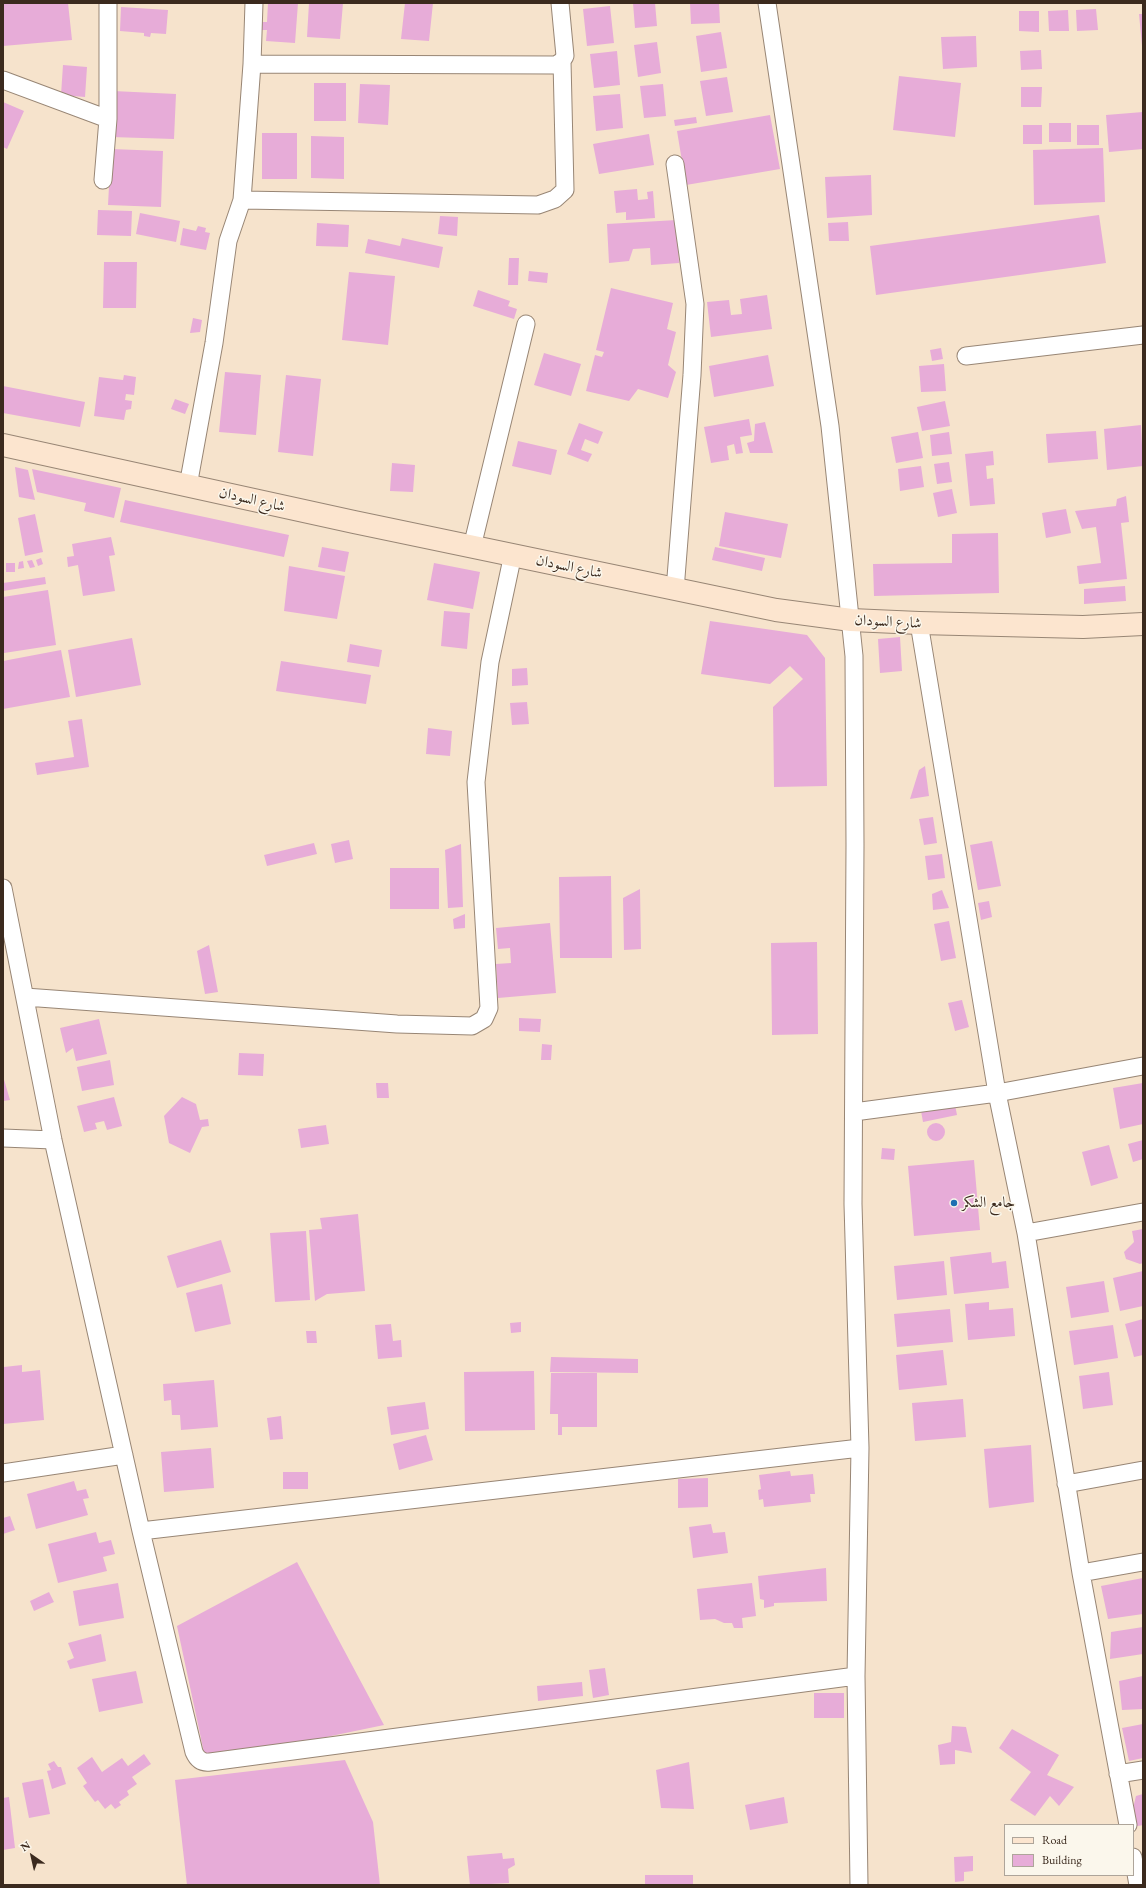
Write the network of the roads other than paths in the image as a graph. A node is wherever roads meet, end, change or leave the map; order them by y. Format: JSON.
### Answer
{"nodes":[{"id":1,"x":108,"y":3,"type":"edge"},
{"id":2,"x":254,"y":3,"type":"edge"},
{"id":3,"x":560,"y":3,"type":"edge"},
{"id":4,"x":767,"y":3,"type":"edge"},
{"id":5,"x":562,"y":61,"type":"junction"},
{"id":6,"x":252,"y":64,"type":"junction"},
{"id":7,"x":3,"y":80,"type":"edge"},
{"id":8,"x":108,"y":118,"type":"junction"},
{"id":9,"x":675,"y":164,"type":"dead end"},
{"id":10,"x":103,"y":180,"type":"dead end"},
{"id":11,"x":242,"y":200,"type":"junction"},
{"id":12,"x":526,"y":324,"type":"dead end"},
{"id":13,"x":1143,"y":334,"type":"edge"},
{"id":14,"x":966,"y":356,"type":"dead end"},
{"id":15,"x":3,"y":445,"type":"edge"},
{"id":16,"x":188,"y":486,"type":"junction"},
{"id":17,"x":472,"y":547,"type":"junction"},
{"id":18,"x":513,"y":554,"type":"junction"},
{"id":19,"x":676,"y":590,"type":"junction"},
{"id":20,"x":851,"y":620,"type":"junction"},
{"id":21,"x":919,"y":624,"type":"junction"},
{"id":22,"x":1143,"y":624,"type":"edge"},
{"id":23,"x":3,"y":888,"type":"edge"},
{"id":24,"x":25,"y":997,"type":"junction"},
{"id":25,"x":1143,"y":1066,"type":"edge"},
{"id":26,"x":998,"y":1093,"type":"junction"},
{"id":27,"x":854,"y":1112,"type":"junction"},
{"id":28,"x":3,"y":1138,"type":"edge"},
{"id":29,"x":53,"y":1140,"type":"junction"},
{"id":30,"x":1143,"y":1212,"type":"edge"},
{"id":31,"x":1026,"y":1233,"type":"junction"},
{"id":32,"x":860,"y":1448,"type":"junction"},
{"id":33,"x":124,"y":1455,"type":"junction"},
{"id":34,"x":1143,"y":1470,"type":"edge"},
{"id":35,"x":3,"y":1473,"type":"edge"},
{"id":36,"x":1066,"y":1484,"type":"junction"},
{"id":37,"x":141,"y":1531,"type":"junction"},
{"id":38,"x":1143,"y":1562,"type":"edge"},
{"id":39,"x":1081,"y":1573,"type":"junction"},
{"id":40,"x":856,"y":1676,"type":"junction"},
{"id":41,"x":1143,"y":1770,"type":"edge"},
{"id":42,"x":1118,"y":1774,"type":"junction"},
{"id":43,"x":1128,"y":1824,"type":"edge"},
{"id":44,"x":1134,"y":1863,"type":"edge"},
{"id":45,"x":859,"y":1885,"type":"edge"},
{"id":46,"x":1138,"y":1885,"type":"edge"}],
"edges":[{"from":1,"to":8,"type":"street"},
{"from":2,"to":6,"type":"street"},
{"from":3,"to":5,"type":"street"},
{"from":4,"to":20,"type":"street"},
{"from":5,"to":6,"type":"street"},
{"from":5,"to":11,"type":"street"},
{"from":6,"to":11,"type":"street"},
{"from":7,"to":8,"type":"street"},
{"from":8,"to":10,"type":"street"},
{"from":9,"to":19,"type":"street"},
{"from":11,"to":16,"type":"street"},
{"from":12,"to":17,"type":"street"},
{"from":13,"to":14,"type":"street"},
{"from":15,"to":16,"type":"main road","name":"شارع السودان"},
{"from":16,"to":17,"type":"main road","name":"شارع السودان"},
{"from":17,"to":18,"type":"main road","name":"شارع السودان"},
{"from":18,"to":19,"type":"main road","name":"شارع السودان"},
{"from":18,"to":24,"type":"street"},
{"from":19,"to":20,"type":"main road","name":"شارع السودان"},
{"from":20,"to":21,"type":"main road","name":"شارع السودان"},
{"from":20,"to":27,"type":"street"},
{"from":21,"to":22,"type":"main road","name":"شارع السودان"},
{"from":21,"to":26,"type":"street"},
{"from":23,"to":24,"type":"street"},
{"from":24,"to":29,"type":"street"},
{"from":25,"to":26,"type":"street"},
{"from":26,"to":27,"type":"street"},
{"from":26,"to":31,"type":"street"},
{"from":27,"to":32,"type":"street"},
{"from":28,"to":29,"type":"street"},
{"from":29,"to":33,"type":"street"},
{"from":30,"to":31,"type":"street"},
{"from":31,"to":36,"type":"street"},
{"from":32,"to":37,"type":"street"},
{"from":32,"to":40,"type":"street"},
{"from":33,"to":35,"type":"street"},
{"from":33,"to":37,"type":"street"},
{"from":34,"to":36,"type":"street"},
{"from":36,"to":39,"type":"street"},
{"from":37,"to":40,"type":"street"},
{"from":38,"to":39,"type":"street"},
{"from":39,"to":42,"type":"street"},
{"from":40,"to":45,"type":"street"},
{"from":41,"to":42,"type":"street"},
{"from":42,"to":43,"type":"street"},
{"from":44,"to":46,"type":"street"}]}
